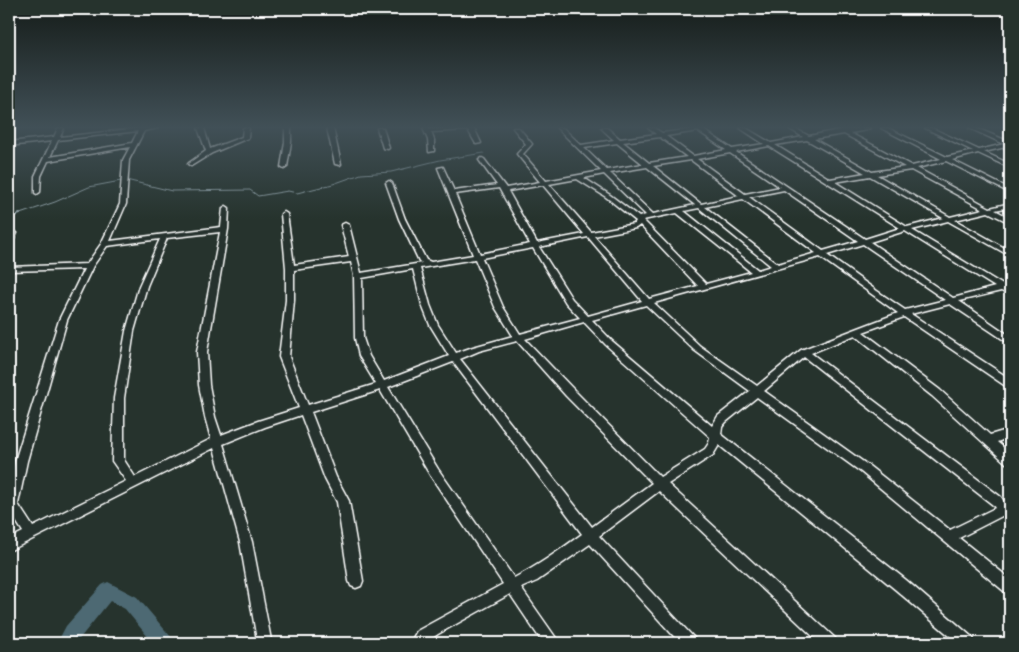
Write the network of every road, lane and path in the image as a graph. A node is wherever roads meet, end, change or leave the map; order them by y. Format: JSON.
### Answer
{"nodes":[{"id":1,"x":51,"y":158,"type":"edge"},
{"id":2,"x":127,"y":158,"type":"edge"},
{"id":3,"x":198,"y":158,"type":"edge"},
{"id":4,"x":285,"y":158,"type":"edge"},
{"id":5,"x":337,"y":158,"type":"edge"},
{"id":6,"x":523,"y":158,"type":"edge"},
{"id":7,"x":591,"y":158,"type":"edge"},
{"id":8,"x":640,"y":158,"type":"edge"},
{"id":9,"x":685,"y":158,"type":"edge"},
{"id":10,"x":694,"y":158,"type":"edge"},
{"id":11,"x":744,"y":158,"type":"edge"},
{"id":12,"x":792,"y":158,"type":"edge"},
{"id":13,"x":842,"y":158,"type":"edge"},
{"id":14,"x":893,"y":158,"type":"edge"},
{"id":15,"x":994,"y":158,"type":"edge"},
{"id":16,"x":48,"y":159,"type":"joint"},
{"id":17,"x":943,"y":159,"type":"joint"},
{"id":18,"x":482,"y":160,"type":"dead end"},
{"id":19,"x":191,"y":164,"type":"dead end"},
{"id":20,"x":338,"y":164,"type":"dead end"},
{"id":21,"x":650,"y":166,"type":"junction"},
{"id":22,"x":1010,"y":166,"type":"edge"},
{"id":23,"x":284,"y":168,"type":"dead end"},
{"id":24,"x":440,"y":168,"type":"dead end"},
{"id":25,"x":911,"y":168,"type":"junction"},
{"id":26,"x":605,"y":172,"type":"junction"},
{"id":27,"x":869,"y":174,"type":"junction"},
{"id":28,"x":578,"y":177,"type":"junction"},
{"id":29,"x":829,"y":181,"type":"junction"},
{"id":30,"x":389,"y":183,"type":"dead end"},
{"id":31,"x":544,"y":183,"type":"junction"},
{"id":32,"x":502,"y":188,"type":"junction"},
{"id":33,"x":785,"y":188,"type":"junction"},
{"id":34,"x":1010,"y":191,"type":"edge"},
{"id":35,"x":37,"y":192,"type":"dead end"},
{"id":36,"x":451,"y":193,"type":"junction"},
{"id":37,"x":743,"y":196,"type":"junction"},
{"id":38,"x":699,"y":205,"type":"junction"},
{"id":39,"x":1010,"y":205,"type":"edge"},
{"id":40,"x":226,"y":208,"type":"dead end"},
{"id":41,"x":678,"y":210,"type":"junction"},
{"id":42,"x":990,"y":210,"type":"junction"},
{"id":43,"x":284,"y":214,"type":"dead end"},
{"id":44,"x":652,"y":216,"type":"junction"},
{"id":45,"x":950,"y":220,"type":"junction"},
{"id":46,"x":1010,"y":221,"type":"edge"},
{"id":47,"x":638,"y":222,"type":"junction"},
{"id":48,"x":345,"y":225,"type":"dead end"},
{"id":49,"x":224,"y":229,"type":"junction"},
{"id":50,"x":906,"y":229,"type":"junction"},
{"id":51,"x":591,"y":236,"type":"junction"},
{"id":52,"x":164,"y":238,"type":"junction"},
{"id":53,"x":864,"y":241,"type":"junction"},
{"id":54,"x":105,"y":244,"type":"junction"},
{"id":55,"x":535,"y":246,"type":"junction"},
{"id":56,"x":822,"y":254,"type":"junction"},
{"id":57,"x":1010,"y":254,"type":"edge"},
{"id":58,"x":480,"y":256,"type":"junction"},
{"id":59,"x":354,"y":259,"type":"junction"},
{"id":60,"x":422,"y":264,"type":"junction"},
{"id":61,"x":89,"y":266,"type":"junction"},
{"id":62,"x":777,"y":267,"type":"junction"},
{"id":63,"x":290,"y":268,"type":"junction"},
{"id":64,"x":9,"y":269,"type":"edge"},
{"id":65,"x":756,"y":272,"type":"junction"},
{"id":66,"x":358,"y":276,"type":"junction"},
{"id":67,"x":704,"y":286,"type":"junction"},
{"id":68,"x":1007,"y":289,"type":"edge"},
{"id":69,"x":646,"y":301,"type":"junction"},
{"id":70,"x":950,"y":301,"type":"junction"},
{"id":71,"x":904,"y":314,"type":"junction"},
{"id":72,"x":584,"y":318,"type":"junction"},
{"id":73,"x":856,"y":331,"type":"junction"},
{"id":74,"x":518,"y":337,"type":"junction"},
{"id":75,"x":1010,"y":340,"type":"edge"},
{"id":76,"x":804,"y":352,"type":"junction"},
{"id":77,"x":454,"y":357,"type":"junction"},
{"id":78,"x":1010,"y":384,"type":"edge"},
{"id":79,"x":381,"y":386,"type":"junction"},
{"id":80,"x":756,"y":392,"type":"junction"},
{"id":81,"x":306,"y":411,"type":"junction"},
{"id":82,"x":1010,"y":433,"type":"edge"},
{"id":83,"x":715,"y":435,"type":"junction"},
{"id":84,"x":989,"y":440,"type":"junction"},
{"id":85,"x":218,"y":441,"type":"junction"},
{"id":86,"x":1010,"y":460,"type":"edge"},
{"id":87,"x":133,"y":483,"type":"junction"},
{"id":88,"x":660,"y":484,"type":"junction"},
{"id":89,"x":31,"y":534,"type":"junction"},
{"id":90,"x":591,"y":536,"type":"junction"},
{"id":91,"x":949,"y":537,"type":"junction"},
{"id":92,"x":9,"y":544,"type":"edge"},
{"id":93,"x":356,"y":581,"type":"dead end"},
{"id":94,"x":512,"y":585,"type":"junction"},
{"id":95,"x":1010,"y":587,"type":"edge"},
{"id":96,"x":264,"y":640,"type":"dead end"},
{"id":97,"x":417,"y":643,"type":"edge"},
{"id":98,"x":550,"y":643,"type":"edge"},
{"id":99,"x":689,"y":643,"type":"edge"},
{"id":100,"x":830,"y":643,"type":"edge"},
{"id":101,"x":968,"y":643,"type":"edge"}],
"edges":[{"from":1,"to":16,"type":"street"},
{"from":2,"to":54,"type":"street"},
{"from":3,"to":19,"type":"street"},
{"from":4,"to":23,"type":"street"},
{"from":5,"to":20,"type":"street"},
{"from":6,"to":31,"type":"street"},
{"from":7,"to":26,"type":"street"},
{"from":8,"to":21,"type":"street"},
{"from":9,"to":21,"type":"street"},
{"from":10,"to":37,"type":"street"},
{"from":11,"to":33,"type":"street"},
{"from":12,"to":29,"type":"street"},
{"from":13,"to":27,"type":"street"},
{"from":14,"to":25,"type":"street"},
{"from":15,"to":22,"type":"street"},
{"from":16,"to":35,"type":"street"},
{"from":17,"to":25,"type":"street"},
{"from":17,"to":34,"type":"street"},
{"from":18,"to":32,"type":"street"},
{"from":21,"to":26,"type":"street"},
{"from":21,"to":38,"type":"street"},
{"from":24,"to":36,"type":"street"},
{"from":25,"to":27,"type":"street"},
{"from":25,"to":42,"type":"street"},
{"from":26,"to":28,"type":"street"},
{"from":26,"to":44,"type":"street"},
{"from":27,"to":29,"type":"street"},
{"from":27,"to":45,"type":"street"},
{"from":28,"to":31,"type":"street"},
{"from":28,"to":47,"type":"street"},
{"from":29,"to":50,"type":"street"},
{"from":30,"to":60,"type":"street"},
{"from":31,"to":32,"type":"street"},
{"from":31,"to":51,"type":"street"},
{"from":32,"to":36,"type":"street"},
{"from":32,"to":55,"type":"street"},
{"from":33,"to":37,"type":"street"},
{"from":33,"to":53,"type":"street"},
{"from":36,"to":58,"type":"street"},
{"from":37,"to":38,"type":"street"},
{"from":37,"to":56,"type":"street"},
{"from":38,"to":41,"type":"street"},
{"from":38,"to":62,"type":"street"},
{"from":39,"to":42,"type":"street"},
{"from":40,"to":49,"type":"street"},
{"from":41,"to":44,"type":"street"},
{"from":41,"to":65,"type":"street"},
{"from":42,"to":45,"type":"street"},
{"from":42,"to":46,"type":"street"},
{"from":43,"to":63,"type":"street"},
{"from":44,"to":47,"type":"street"},
{"from":45,"to":50,"type":"street"},
{"from":45,"to":57,"type":"street"},
{"from":47,"to":51,"type":"street"},
{"from":47,"to":67,"type":"street"},
{"from":48,"to":59,"type":"street"},
{"from":49,"to":52,"type":"street"},
{"from":49,"to":85,"type":"street"},
{"from":50,"to":53,"type":"street"},
{"from":50,"to":68,"type":"street"},
{"from":51,"to":55,"type":"street"},
{"from":51,"to":69,"type":"street"},
{"from":52,"to":54,"type":"street"},
{"from":52,"to":87,"type":"street"},
{"from":53,"to":56,"type":"street"},
{"from":53,"to":70,"type":"street"},
{"from":54,"to":61,"type":"street"},
{"from":55,"to":58,"type":"street"},
{"from":55,"to":72,"type":"street"},
{"from":56,"to":62,"type":"street"},
{"from":56,"to":71,"type":"street"},
{"from":58,"to":60,"type":"street"},
{"from":58,"to":74,"type":"street"},
{"from":59,"to":63,"type":"street"},
{"from":59,"to":66,"type":"street"},
{"from":60,"to":66,"type":"street"},
{"from":60,"to":77,"type":"street"},
{"from":61,"to":64,"type":"street"},
{"from":61,"to":89,"type":"street"},
{"from":62,"to":65,"type":"street"},
{"from":63,"to":81,"type":"street"},
{"from":65,"to":67,"type":"street"},
{"from":66,"to":79,"type":"street"},
{"from":67,"to":69,"type":"street"},
{"from":68,"to":70,"type":"street"},
{"from":69,"to":72,"type":"street"},
{"from":69,"to":80,"type":"street"},
{"from":70,"to":71,"type":"street"},
{"from":70,"to":75,"type":"street"},
{"from":71,"to":73,"type":"street"},
{"from":71,"to":78,"type":"street"},
{"from":72,"to":74,"type":"street"},
{"from":72,"to":83,"type":"street"},
{"from":73,"to":76,"type":"street"},
{"from":73,"to":84,"type":"street"},
{"from":74,"to":77,"type":"street"},
{"from":74,"to":88,"type":"street"},
{"from":76,"to":80,"type":"street"},
{"from":76,"to":91,"type":"street"},
{"from":77,"to":79,"type":"street"},
{"from":77,"to":90,"type":"street"},
{"from":79,"to":81,"type":"street"},
{"from":79,"to":94,"type":"street"},
{"from":80,"to":83,"type":"street"},
{"from":80,"to":91,"type":"street"},
{"from":81,"to":85,"type":"street"},
{"from":81,"to":93,"type":"street"},
{"from":82,"to":84,"type":"street"},
{"from":83,"to":88,"type":"street"},
{"from":83,"to":101,"type":"street"},
{"from":84,"to":86,"type":"street"},
{"from":85,"to":87,"type":"street"},
{"from":85,"to":96,"type":"street"},
{"from":87,"to":89,"type":"street"},
{"from":88,"to":90,"type":"street"},
{"from":88,"to":100,"type":"street"},
{"from":89,"to":92,"type":"street"},
{"from":90,"to":94,"type":"street"},
{"from":90,"to":99,"type":"street"},
{"from":91,"to":95,"type":"street"},
{"from":94,"to":97,"type":"street"},
{"from":94,"to":98,"type":"street"}]}
